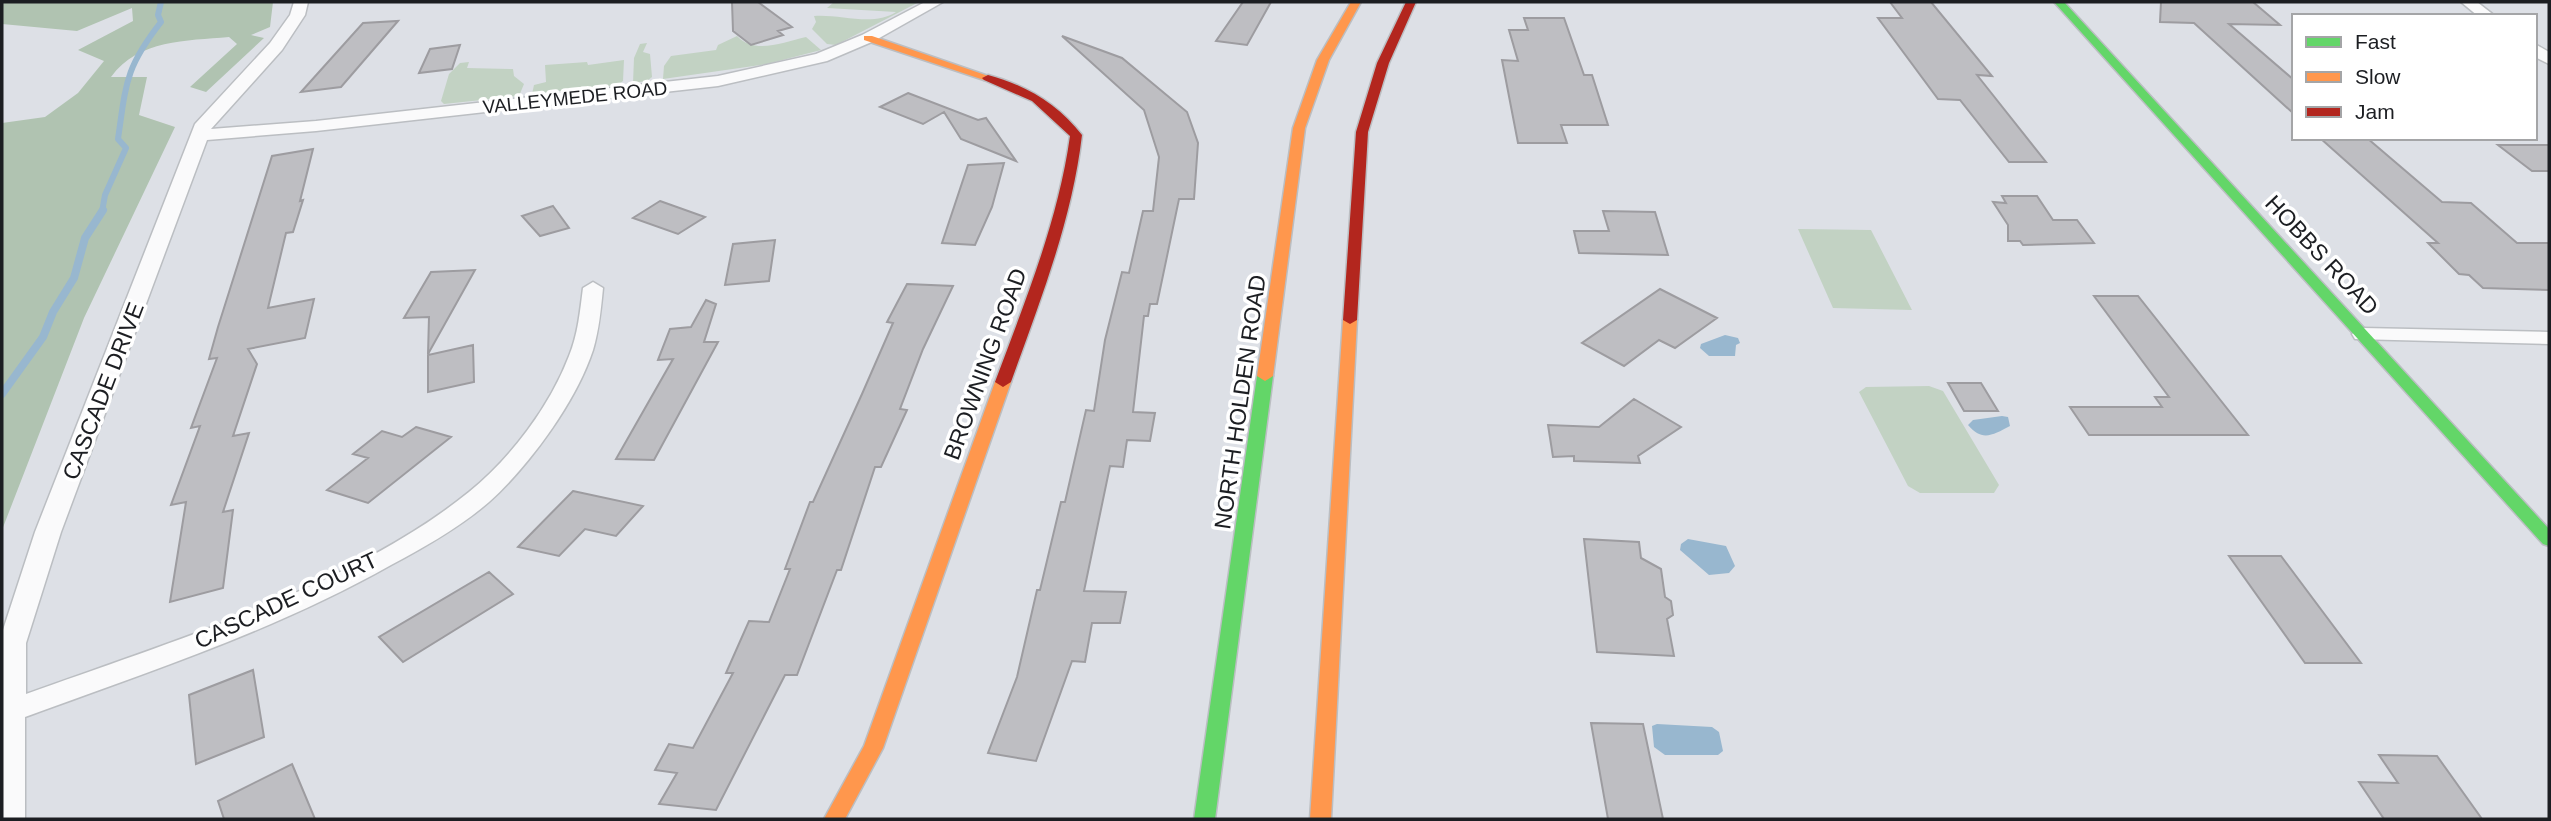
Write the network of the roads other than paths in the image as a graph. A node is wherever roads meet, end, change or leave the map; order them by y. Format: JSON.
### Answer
{"nodes":[{"id":1,"x":301,"y":2,"type":"edge"},
{"id":2,"x":936,"y":2,"type":"edge"},
{"id":3,"x":1356,"y":2,"type":"edge"},
{"id":4,"x":1412,"y":2,"type":"edge"},
{"id":5,"x":2059,"y":2,"type":"edge"},
{"id":6,"x":2468,"y":2,"type":"edge"},
{"id":7,"x":2485,"y":14,"type":"edge"},
{"id":8,"x":868,"y":38,"type":"junction"},
{"id":9,"x":200,"y":135,"type":"junction"},
{"id":10,"x":593,"y":288,"type":"dead end"},
{"id":11,"x":2363,"y":334,"type":"junction"},
{"id":12,"x":2549,"y":338,"type":"edge"},
{"id":13,"x":2549,"y":540,"type":"edge"},
{"id":14,"x":13,"y":710,"type":"junction"},
{"id":15,"x":10,"y":819,"type":"edge"},
{"id":16,"x":834,"y":819,"type":"edge"},
{"id":17,"x":1204,"y":819,"type":"edge"},
{"id":18,"x":1320,"y":819,"type":"edge"}],
"edges":[{"from":1,"to":9,"type":"street","name":"CASCADE DRIVE"},
{"from":2,"to":8,"type":"street","name":"VALLEYMEDE ROAD"},
{"from":3,"to":17,"type":"main road","name":"NORTH HOLDEN ROAD"},
{"from":4,"to":18,"type":"main road"},
{"from":5,"to":11,"type":"main road","name":"HOBBS ROAD"},
{"from":6,"to":7,"type":"street"},
{"from":8,"to":9,"type":"street","name":"VALLEYMEDE ROAD"},
{"from":8,"to":16,"type":"main road","name":"BROWNING ROAD"},
{"from":9,"to":14,"type":"street","name":"CASCADE DRIVE"},
{"from":10,"to":14,"type":"street","name":"CASCADE COURT"},
{"from":11,"to":12,"type":"street"},
{"from":11,"to":13,"type":"main road","name":"HOBBS ROAD"},
{"from":14,"to":15,"type":"street","name":"CASCADE DRIVE"}]}
